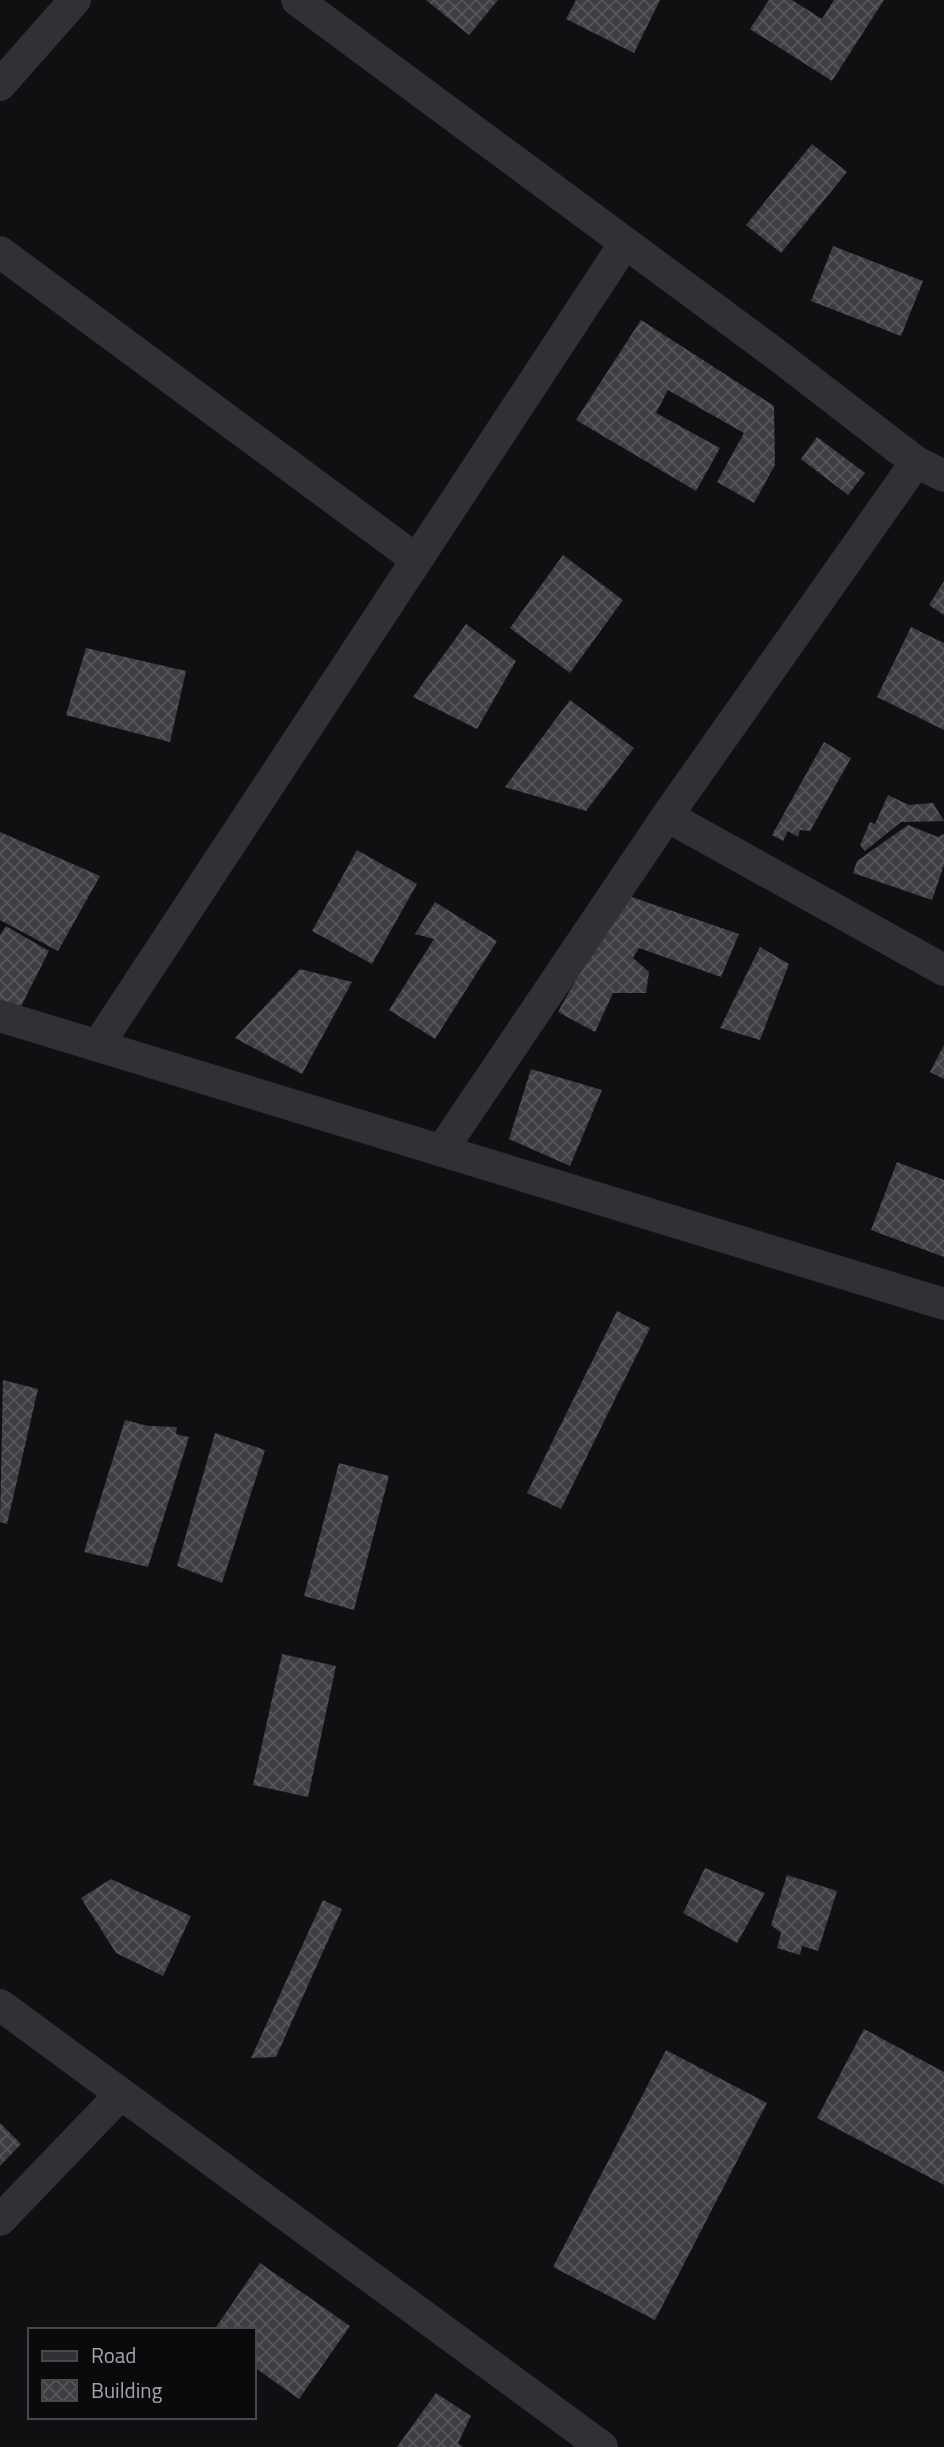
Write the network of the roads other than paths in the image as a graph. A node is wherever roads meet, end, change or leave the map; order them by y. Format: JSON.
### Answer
{"nodes":[{"id":1,"x":75,"y":0,"type":"edge"},
{"id":2,"x":297,"y":0,"type":"edge"},
{"id":3,"x":0,"y":85,"type":"edge"},
{"id":4,"x":625,"y":243,"type":"junction"},
{"id":5,"x":0,"y":251,"type":"edge"},
{"id":6,"x":916,"y":462,"type":"junction"},
{"id":7,"x":944,"y":476,"type":"edge"},
{"id":8,"x":417,"y":560,"type":"junction"},
{"id":9,"x":667,"y":816,"type":"junction"},
{"id":10,"x":944,"y":970,"type":"edge"},
{"id":11,"x":0,"y":1016,"type":"edge"},
{"id":12,"x":99,"y":1045,"type":"junction"},
{"id":13,"x":442,"y":1150,"type":"junction"},
{"id":14,"x":944,"y":1304,"type":"edge"},
{"id":15,"x":0,"y":2005,"type":"edge"},
{"id":16,"x":121,"y":2094,"type":"junction"},
{"id":17,"x":0,"y":2220,"type":"edge"},
{"id":18,"x":602,"y":2447,"type":"edge"}],
"edges":[{"from":1,"to":3,"type":"street"},
{"from":2,"to":4,"type":"street"},
{"from":4,"to":6,"type":"street"},
{"from":4,"to":8,"type":"street"},
{"from":5,"to":8,"type":"street"},
{"from":6,"to":7,"type":"street"},
{"from":6,"to":9,"type":"street"},
{"from":8,"to":12,"type":"street"},
{"from":9,"to":10,"type":"street"},
{"from":9,"to":13,"type":"street"},
{"from":11,"to":12,"type":"street"},
{"from":12,"to":13,"type":"street"},
{"from":13,"to":14,"type":"street"},
{"from":15,"to":16,"type":"street"},
{"from":16,"to":17,"type":"street"},
{"from":16,"to":18,"type":"street"}]}
